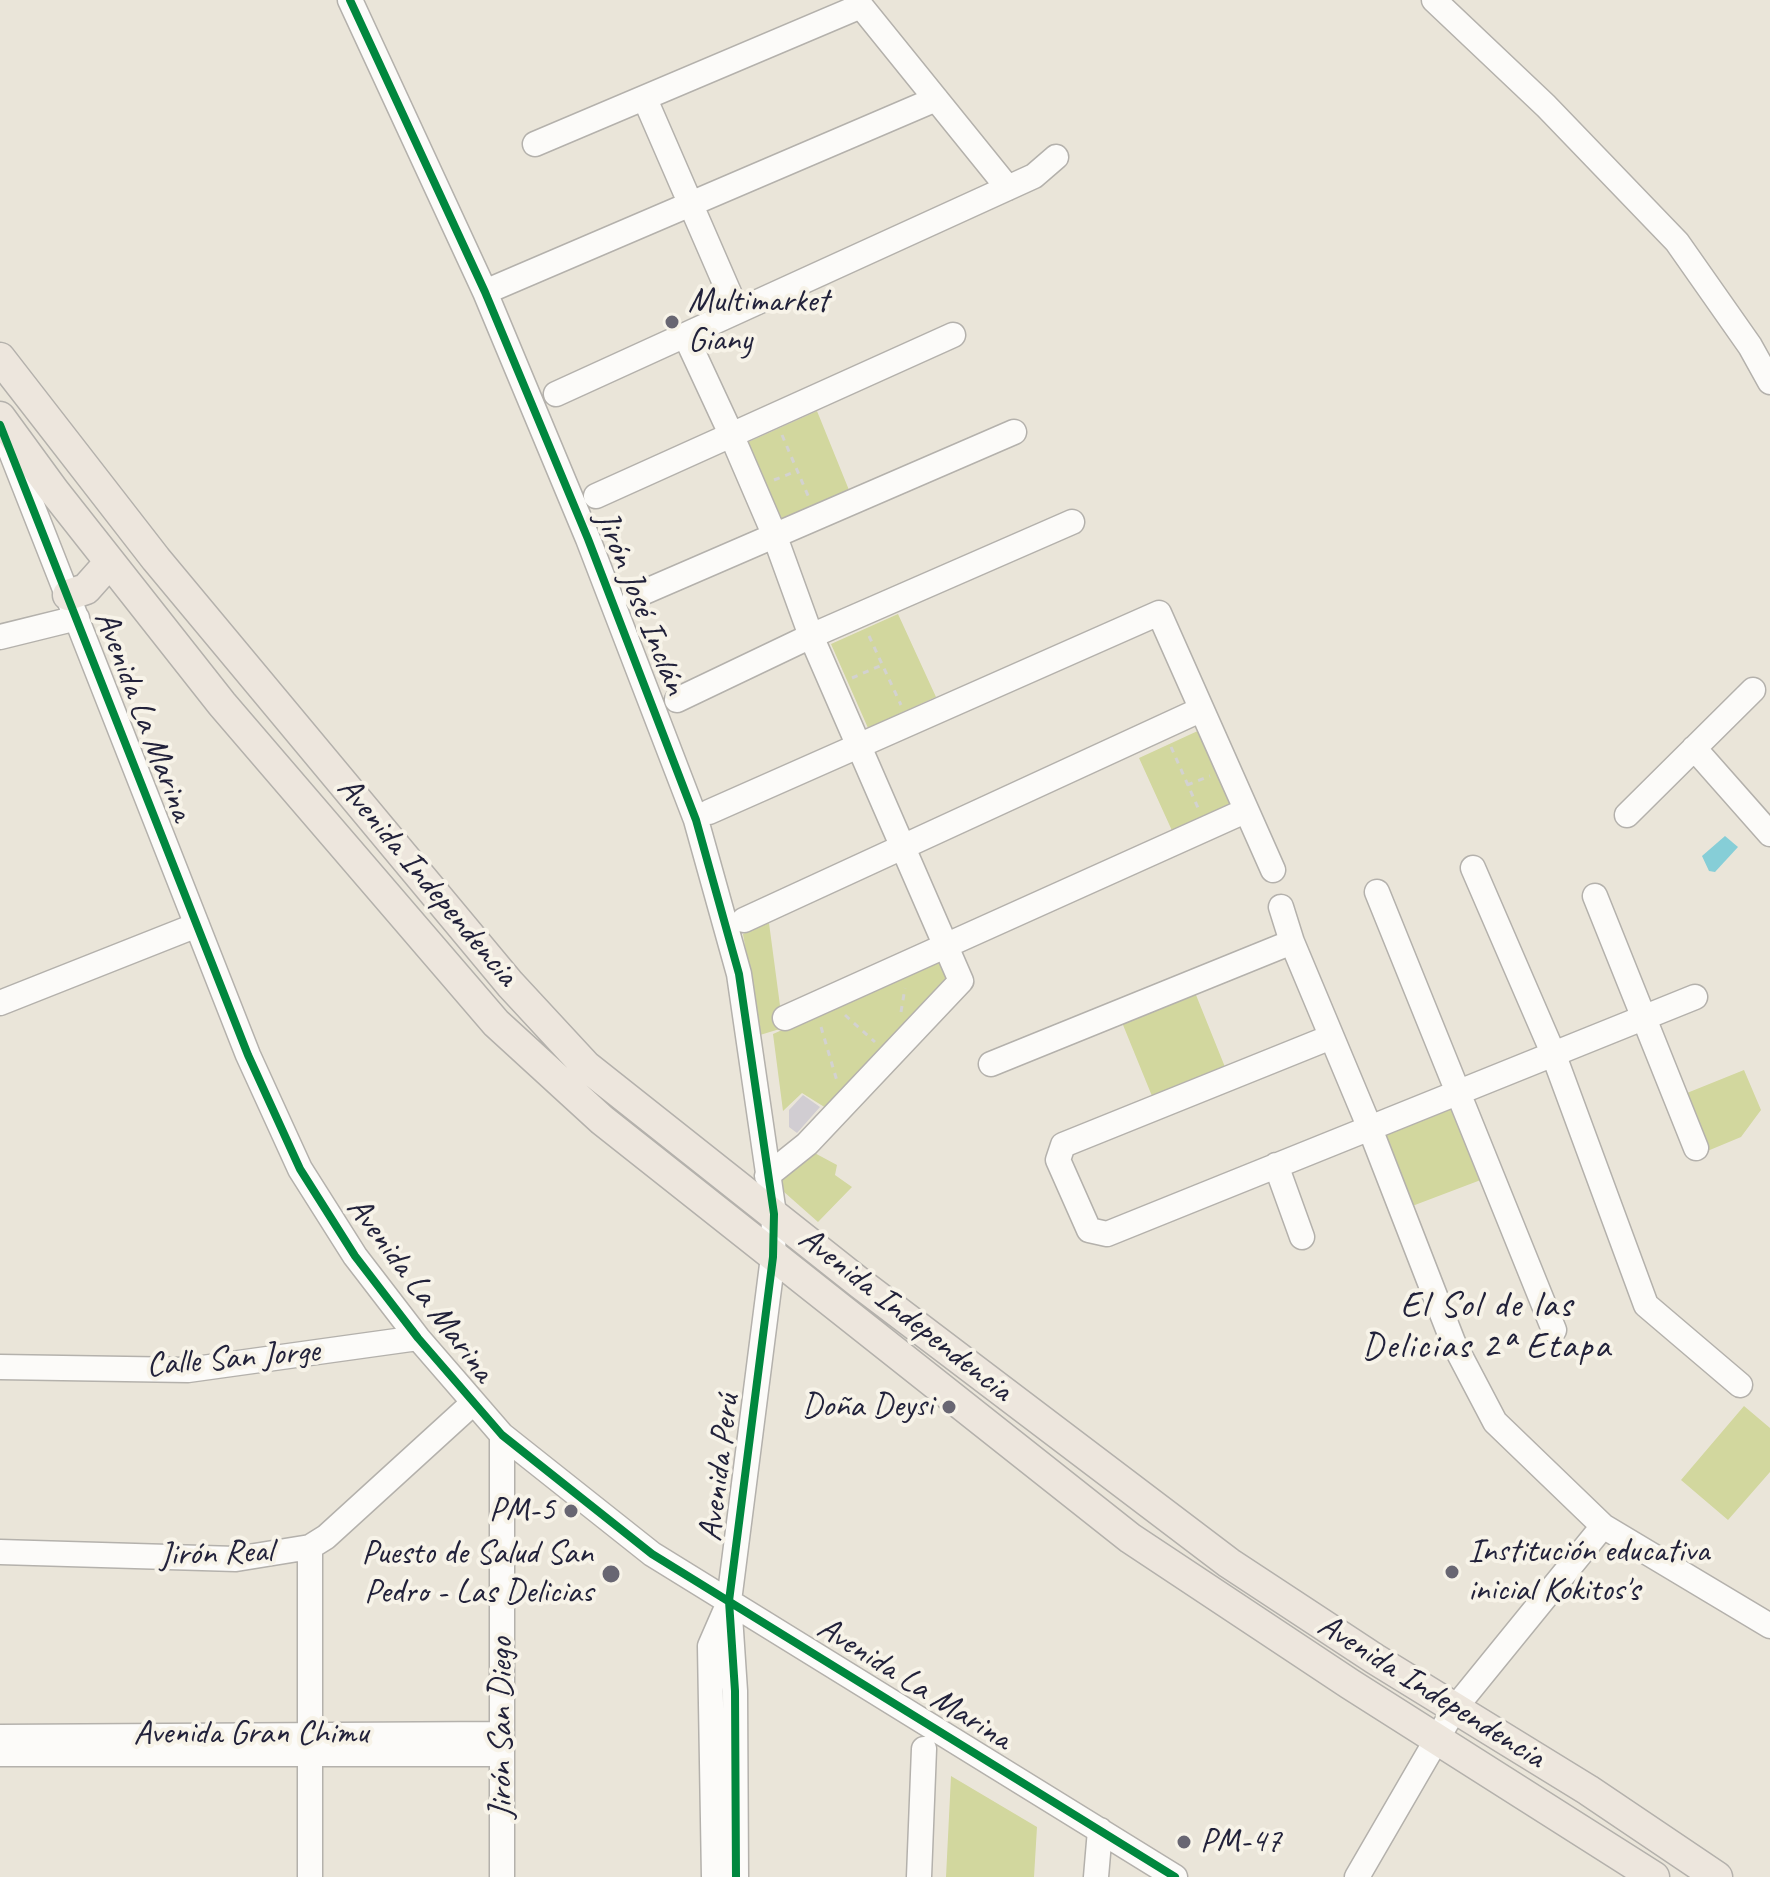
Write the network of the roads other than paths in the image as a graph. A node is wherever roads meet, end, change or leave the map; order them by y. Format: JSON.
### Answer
{"nodes":[{"id":1,"x":350,"y":0,"type":"edge"},
{"id":2,"x":1434,"y":0,"type":"edge"},
{"id":3,"x":858,"y":3,"type":"edge"},
{"id":4,"x":645,"y":99,"type":"junction"},
{"id":5,"x":936,"y":99,"type":"junction"},
{"id":6,"x":535,"y":144,"type":"dead end"},
{"id":7,"x":1056,"y":157,"type":"dead end"},
{"id":8,"x":1008,"y":188,"type":"junction"},
{"id":9,"x":691,"y":204,"type":"junction"},
{"id":10,"x":485,"y":292,"type":"junction"},
{"id":11,"x":737,"y":311,"type":"junction"},
{"id":12,"x":685,"y":335,"type":"junction"},
{"id":13,"x":953,"y":335,"type":"dead end"},
{"id":14,"x":0,"y":358,"type":"edge"},
{"id":15,"x":1770,"y":382,"type":"edge"},
{"id":16,"x":556,"y":394,"type":"dead end"},
{"id":17,"x":0,"y":417,"type":"edge"},
{"id":18,"x":0,"y":425,"type":"edge"},
{"id":19,"x":1014,"y":432,"type":"dead end"},
{"id":20,"x":731,"y":434,"type":"junction"},
{"id":21,"x":596,"y":496,"type":"dead end"},
{"id":22,"x":1072,"y":522,"type":"dead end"},
{"id":23,"x":774,"y":534,"type":"junction"},
{"id":24,"x":110,"y":562,"type":"junction"},
{"id":25,"x":635,"y":596,"type":"dead end"},
{"id":26,"x":73,"y":606,"type":"junction"},
{"id":27,"x":811,"y":636,"type":"junction"},
{"id":28,"x":0,"y":637,"type":"edge"},
{"id":29,"x":1753,"y":690,"type":"dead end"},
{"id":30,"x":677,"y":700,"type":"dead end"},
{"id":31,"x":1200,"y":710,"type":"junction"},
{"id":32,"x":859,"y":747,"type":"junction"},
{"id":33,"x":1694,"y":748,"type":"junction"},
{"id":34,"x":334,"y":769,"type":"junction"},
{"id":35,"x":302,"y":797,"type":"junction"},
{"id":36,"x":1245,"y":811,"type":"junction"},
{"id":37,"x":709,"y":812,"type":"dead end"},
{"id":38,"x":1627,"y":815,"type":"dead end"},
{"id":39,"x":1770,"y":834,"type":"edge"},
{"id":40,"x":904,"y":849,"type":"junction"},
{"id":41,"x":1473,"y":868,"type":"dead end"},
{"id":42,"x":1273,"y":870,"type":"dead end"},
{"id":43,"x":1377,"y":892,"type":"dead end"},
{"id":44,"x":1595,"y":896,"type":"dead end"},
{"id":45,"x":1281,"y":907,"type":"dead end"},
{"id":46,"x":744,"y":920,"type":"dead end"},
{"id":47,"x":197,"y":925,"type":"junction"},
{"id":48,"x":1292,"y":942,"type":"junction"},
{"id":49,"x":946,"y":947,"type":"junction"},
{"id":50,"x":1695,"y":997,"type":"dead end"},
{"id":51,"x":0,"y":1003,"type":"edge"},
{"id":52,"x":1645,"y":1016,"type":"junction"},
{"id":53,"x":785,"y":1018,"type":"dead end"},
{"id":54,"x":1331,"y":1037,"type":"junction"},
{"id":55,"x":1553,"y":1053,"type":"junction"},
{"id":56,"x":991,"y":1064,"type":"dead end"},
{"id":57,"x":1459,"y":1090,"type":"junction"},
{"id":58,"x":621,"y":1093,"type":"junction"},
{"id":59,"x":602,"y":1120,"type":"junction"},
{"id":60,"x":1369,"y":1126,"type":"junction"},
{"id":61,"x":1696,"y":1148,"type":"dead end"},
{"id":62,"x":1276,"y":1165,"type":"junction"},
{"id":63,"x":767,"y":1176,"type":"junction"},
{"id":64,"x":774,"y":1214,"type":"junction"},
{"id":65,"x":1302,"y":1237,"type":"dead end"},
{"id":66,"x":773,"y":1257,"type":"junction"},
{"id":67,"x":1554,"y":1330,"type":"dead end"},
{"id":68,"x":418,"y":1338,"type":"junction"},
{"id":69,"x":0,"y":1367,"type":"edge"},
{"id":70,"x":1740,"y":1385,"type":"dead end"},
{"id":71,"x":1016,"y":1400,"type":"junction"},
{"id":72,"x":473,"y":1403,"type":"junction"},
{"id":73,"x":995,"y":1429,"type":"junction"},
{"id":74,"x":502,"y":1435,"type":"junction"},
{"id":75,"x":1603,"y":1526,"type":"junction"},
{"id":76,"x":310,"y":1547,"type":"junction"},
{"id":77,"x":0,"y":1552,"type":"edge"},
{"id":78,"x":1245,"y":1575,"type":"junction"},
{"id":79,"x":729,"y":1601,"type":"junction"},
{"id":80,"x":1227,"y":1603,"type":"junction"},
{"id":81,"x":1316,"y":1620,"type":"junction"},
{"id":82,"x":1770,"y":1626,"type":"edge"},
{"id":83,"x":1298,"y":1650,"type":"junction"},
{"id":84,"x":1455,"y":1708,"type":"junction"},
{"id":85,"x":0,"y":1737,"type":"edge"},
{"id":86,"x":1438,"y":1740,"type":"junction"},
{"id":87,"x":313,"y":1743,"type":"junction"},
{"id":88,"x":502,"y":1744,"type":"junction"},
{"id":89,"x":924,"y":1749,"type":"dead end"},
{"id":90,"x":0,"y":1754,"type":"edge"},
{"id":91,"x":1100,"y":1830,"type":"junction"},
{"id":92,"x":1664,"y":1841,"type":"junction"},
{"id":93,"x":1650,"y":1874,"type":"edge"},
{"id":94,"x":310,"y":1877,"type":"edge"},
{"id":95,"x":502,"y":1877,"type":"edge"},
{"id":96,"x":714,"y":1877,"type":"edge"},
{"id":97,"x":736,"y":1877,"type":"edge"},
{"id":98,"x":919,"y":1877,"type":"edge"},
{"id":99,"x":1096,"y":1877,"type":"edge"},
{"id":100,"x":1175,"y":1877,"type":"edge"},
{"id":101,"x":1357,"y":1877,"type":"edge"},
{"id":102,"x":1717,"y":1877,"type":"edge"}],
"edges":[{"from":1,"to":10,"type":"street","name":"Jirón José Inclán"},
{"from":2,"to":15,"type":"street"},
{"from":3,"to":4,"type":"street"},
{"from":3,"to":5,"type":"street"},
{"from":4,"to":6,"type":"street"},
{"from":4,"to":9,"type":"street"},
{"from":5,"to":8,"type":"street"},
{"from":5,"to":9,"type":"street"},
{"from":7,"to":8,"type":"street"},
{"from":8,"to":11,"type":"street"},
{"from":9,"to":10,"type":"street"},
{"from":9,"to":11,"type":"street"},
{"from":10,"to":63,"type":"street","name":"Jirón José Inclán"},
{"from":11,"to":12,"type":"street"},
{"from":12,"to":16,"type":"street"},
{"from":12,"to":20,"type":"street"},
{"from":13,"to":20,"type":"street"},
{"from":14,"to":34,"type":"main road","name":"Avenida Independencia"},
{"from":17,"to":24,"type":"main road","name":"Avenida Independencia"},
{"from":18,"to":26,"type":"street","name":"Avenida La Marina"},
{"from":19,"to":23,"type":"street"},
{"from":20,"to":21,"type":"street"},
{"from":20,"to":23,"type":"street"},
{"from":22,"to":27,"type":"street"},
{"from":23,"to":25,"type":"street"},
{"from":23,"to":27,"type":"street"},
{"from":24,"to":26,"type":"main road"},
{"from":24,"to":35,"type":"main road","name":"Avenida Independencia"},
{"from":26,"to":28,"type":"street"},
{"from":26,"to":47,"type":"street","name":"Avenida La Marina"},
{"from":27,"to":30,"type":"street"},
{"from":27,"to":32,"type":"street"},
{"from":29,"to":33,"type":"street"},
{"from":31,"to":32,"type":"street"},
{"from":31,"to":36,"type":"street"},
{"from":31,"to":40,"type":"street"},
{"from":32,"to":37,"type":"street"},
{"from":32,"to":40,"type":"street"},
{"from":33,"to":38,"type":"street"},
{"from":33,"to":39,"type":"street"},
{"from":34,"to":35,"type":"main road"},
{"from":34,"to":58,"type":"main road","name":"Avenida Independencia"},
{"from":35,"to":59,"type":"main road","name":"Avenida Independencia"},
{"from":36,"to":42,"type":"street"},
{"from":36,"to":49,"type":"street"},
{"from":40,"to":46,"type":"street"},
{"from":40,"to":49,"type":"street"},
{"from":41,"to":55,"type":"street"},
{"from":43,"to":57,"type":"street"},
{"from":44,"to":52,"type":"street"},
{"from":45,"to":48,"type":"street"},
{"from":47,"to":51,"type":"street"},
{"from":47,"to":68,"type":"street","name":"Avenida La Marina"},
{"from":48,"to":54,"type":"street"},
{"from":48,"to":56,"type":"street"},
{"from":49,"to":53,"type":"street"},
{"from":49,"to":63,"type":"street"},
{"from":50,"to":52,"type":"street"},
{"from":52,"to":55,"type":"street"},
{"from":52,"to":61,"type":"street"},
{"from":54,"to":60,"type":"street"},
{"from":54,"to":62,"type":"street"},
{"from":55,"to":57,"type":"street"},
{"from":55,"to":70,"type":"street"},
{"from":57,"to":60,"type":"street"},
{"from":57,"to":67,"type":"street"},
{"from":58,"to":59,"type":"main road"},
{"from":58,"to":64,"type":"main road","name":"Avenida Independencia"},
{"from":59,"to":66,"type":"main road","name":"Avenida Independencia"},
{"from":60,"to":62,"type":"street"},
{"from":60,"to":75,"type":"street"},
{"from":62,"to":65,"type":"street"},
{"from":63,"to":64,"type":"street","name":"Jirón José Inclán"},
{"from":64,"to":66,"type":"street","name":"Jirón José Inclán"},
{"from":64,"to":71,"type":"main road","name":"Avenida Independencia"},
{"from":66,"to":73,"type":"main road","name":"Avenida Independencia"},
{"from":66,"to":79,"type":"street","name":"Avenida Perú"},
{"from":68,"to":69,"type":"street","name":"Calle San Jorge"},
{"from":68,"to":72,"type":"street","name":"Avenida La Marina"},
{"from":71,"to":73,"type":"main road"},
{"from":71,"to":78,"type":"main road","name":"Avenida Independencia"},
{"from":72,"to":74,"type":"street","name":"Avenida La Marina"},
{"from":72,"to":76,"type":"street","name":"Jirón Real"},
{"from":73,"to":80,"type":"main road","name":"Avenida Independencia"},
{"from":74,"to":79,"type":"street","name":"Avenida La Marina"},
{"from":74,"to":88,"type":"street","name":"Jirón San Diego"},
{"from":75,"to":82,"type":"street"},
{"from":75,"to":84,"type":"street"},
{"from":76,"to":77,"type":"street","name":"Jirón Real"},
{"from":76,"to":87,"type":"street"},
{"from":78,"to":80,"type":"main road"},
{"from":78,"to":81,"type":"main road","name":"Avenida Independencia"},
{"from":79,"to":91,"type":"street","name":"Avenida La Marina"},
{"from":79,"to":96,"type":"street","name":"Avenida Perú"},
{"from":79,"to":97,"type":"street","name":"Avenida Perú"},
{"from":80,"to":83,"type":"main road","name":"Avenida Independencia"},
{"from":81,"to":83,"type":"main road"},
{"from":81,"to":84,"type":"main road","name":"Avenida Independencia"},
{"from":83,"to":86,"type":"main road","name":"Avenida Independencia"},
{"from":84,"to":86,"type":"street"},
{"from":84,"to":92,"type":"main road","name":"Avenida Independencia"},
{"from":85,"to":87,"type":"street","name":"Avenida Gran Chimu"},
{"from":86,"to":93,"type":"main road","name":"Avenida Independencia"},
{"from":86,"to":101,"type":"street"},
{"from":87,"to":88,"type":"street","name":"Avenida Gran Chimu"},
{"from":87,"to":90,"type":"street","name":"Avenida Gran Chimu"},
{"from":87,"to":94,"type":"street"},
{"from":88,"to":95,"type":"street","name":"Jirón San Diego"},
{"from":89,"to":98,"type":"street"},
{"from":91,"to":99,"type":"street"},
{"from":91,"to":100,"type":"street","name":"Avenida La Marina"},
{"from":92,"to":93,"type":"main road"},
{"from":92,"to":102,"type":"main road","name":"Avenida Independencia"}]}
